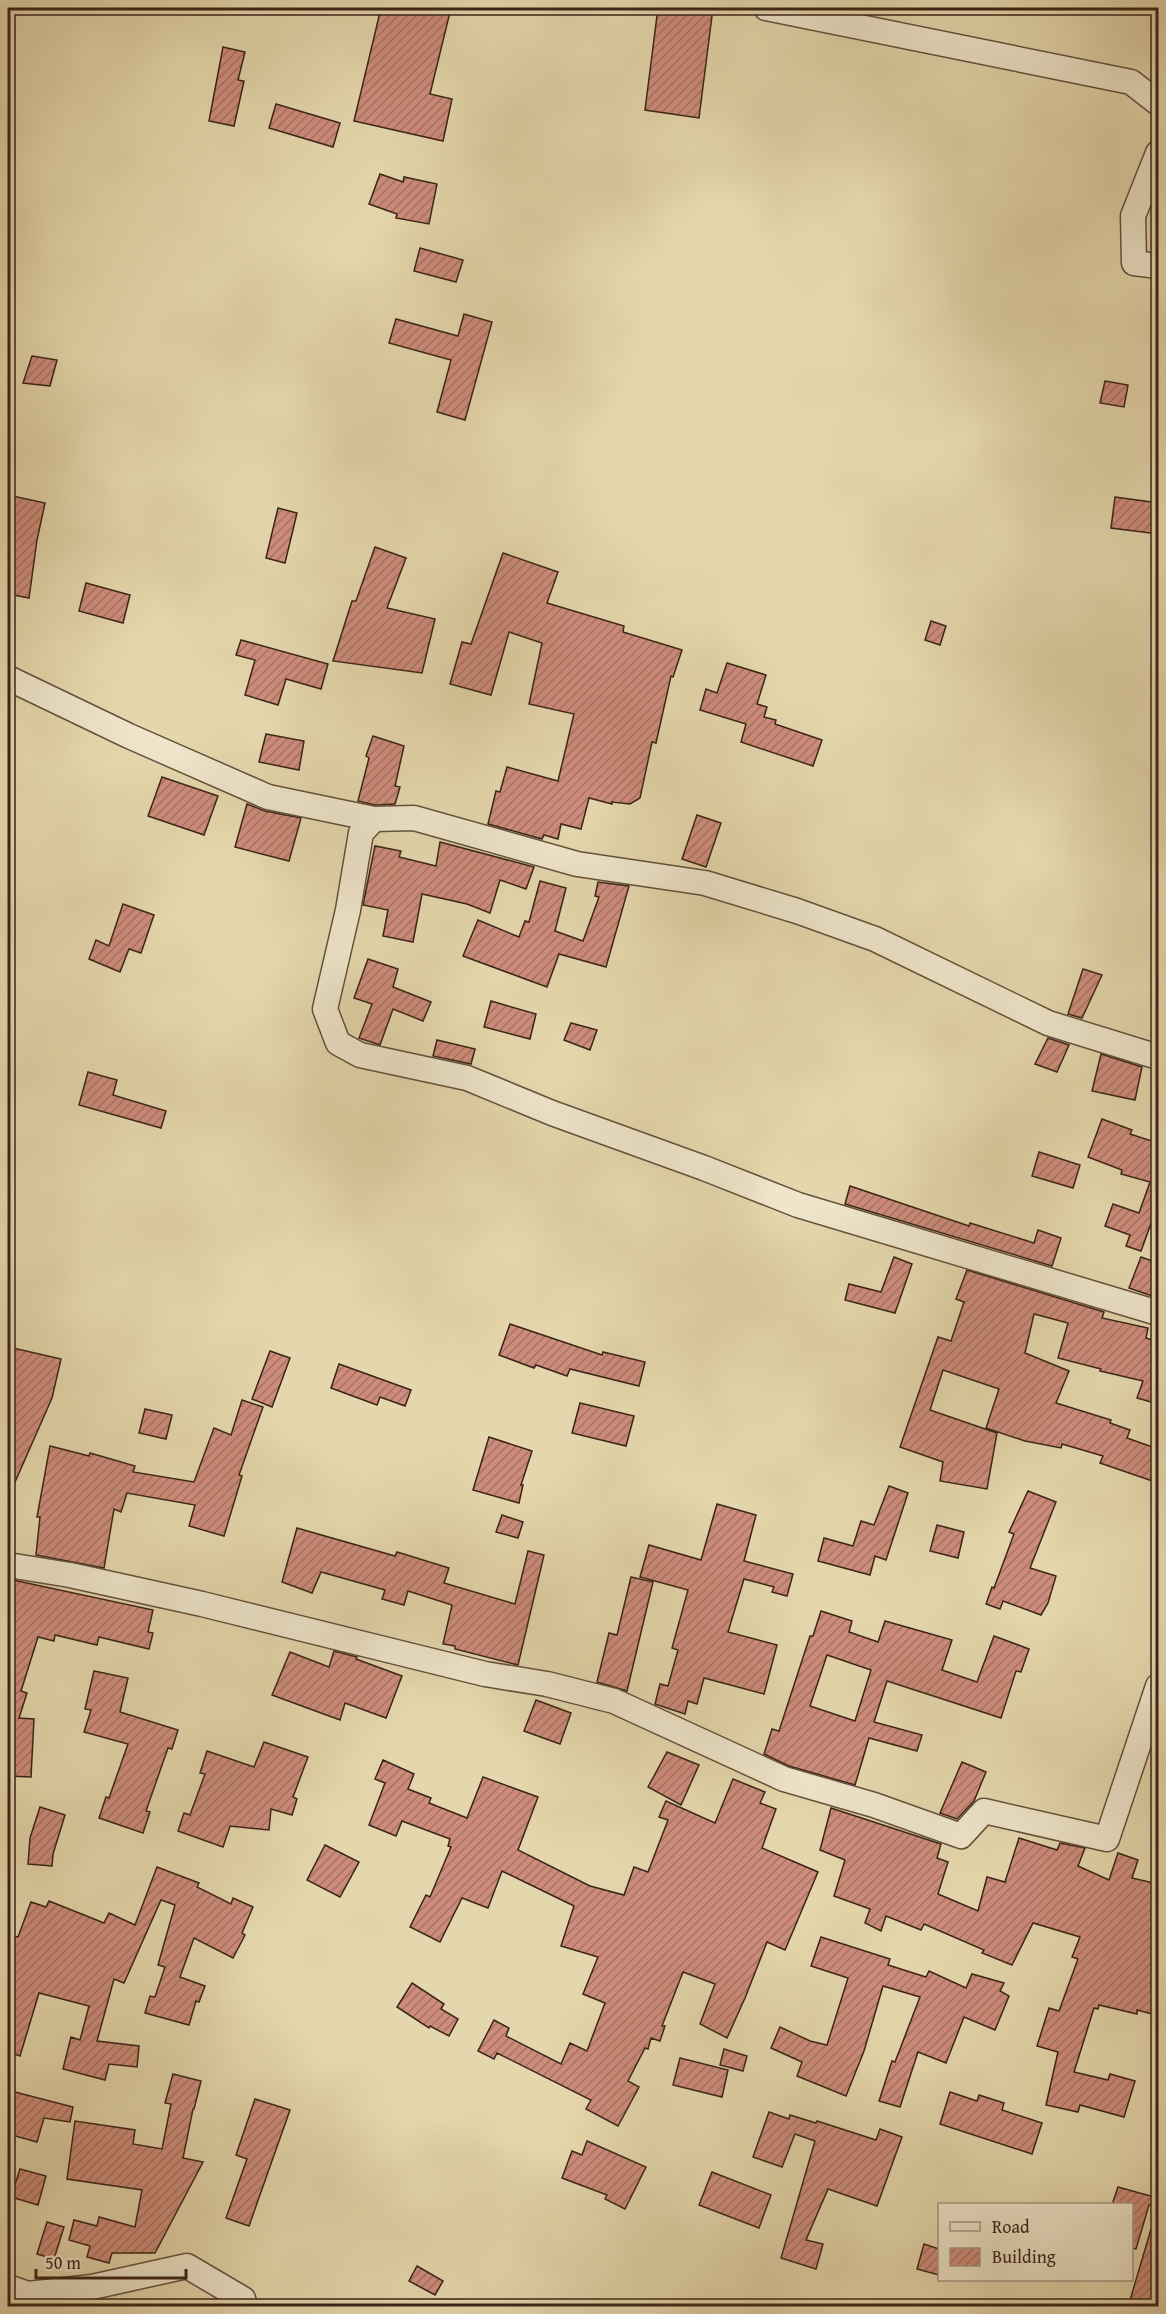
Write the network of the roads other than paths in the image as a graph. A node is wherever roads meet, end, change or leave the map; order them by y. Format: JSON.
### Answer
{"nodes":[{"id":1,"x":766,"y":8,"type":"edge"},
{"id":2,"x":1158,"y":103,"type":"edge"},
{"id":3,"x":1158,"y":153,"type":"edge"},
{"id":4,"x":1158,"y":266,"type":"edge"},
{"id":5,"x":8,"y":678,"type":"edge"},
{"id":6,"x":374,"y":819,"type":"junction"},
{"id":7,"x":1158,"y":1057,"type":"edge"},
{"id":8,"x":1158,"y":1313,"type":"edge"},
{"id":9,"x":8,"y":1565,"type":"edge"},
{"id":10,"x":1158,"y":1686,"type":"edge"},
{"id":11,"x":8,"y":2287,"type":"edge"},
{"id":12,"x":245,"y":2307,"type":"edge"}],
"edges":[{"from":1,"to":2,"type":"street"},
{"from":3,"to":4,"type":"street"},
{"from":5,"to":6,"type":"street"},
{"from":6,"to":7,"type":"street"},
{"from":6,"to":8,"type":"street"},
{"from":9,"to":10,"type":"street"},
{"from":11,"to":12,"type":"street"}]}
